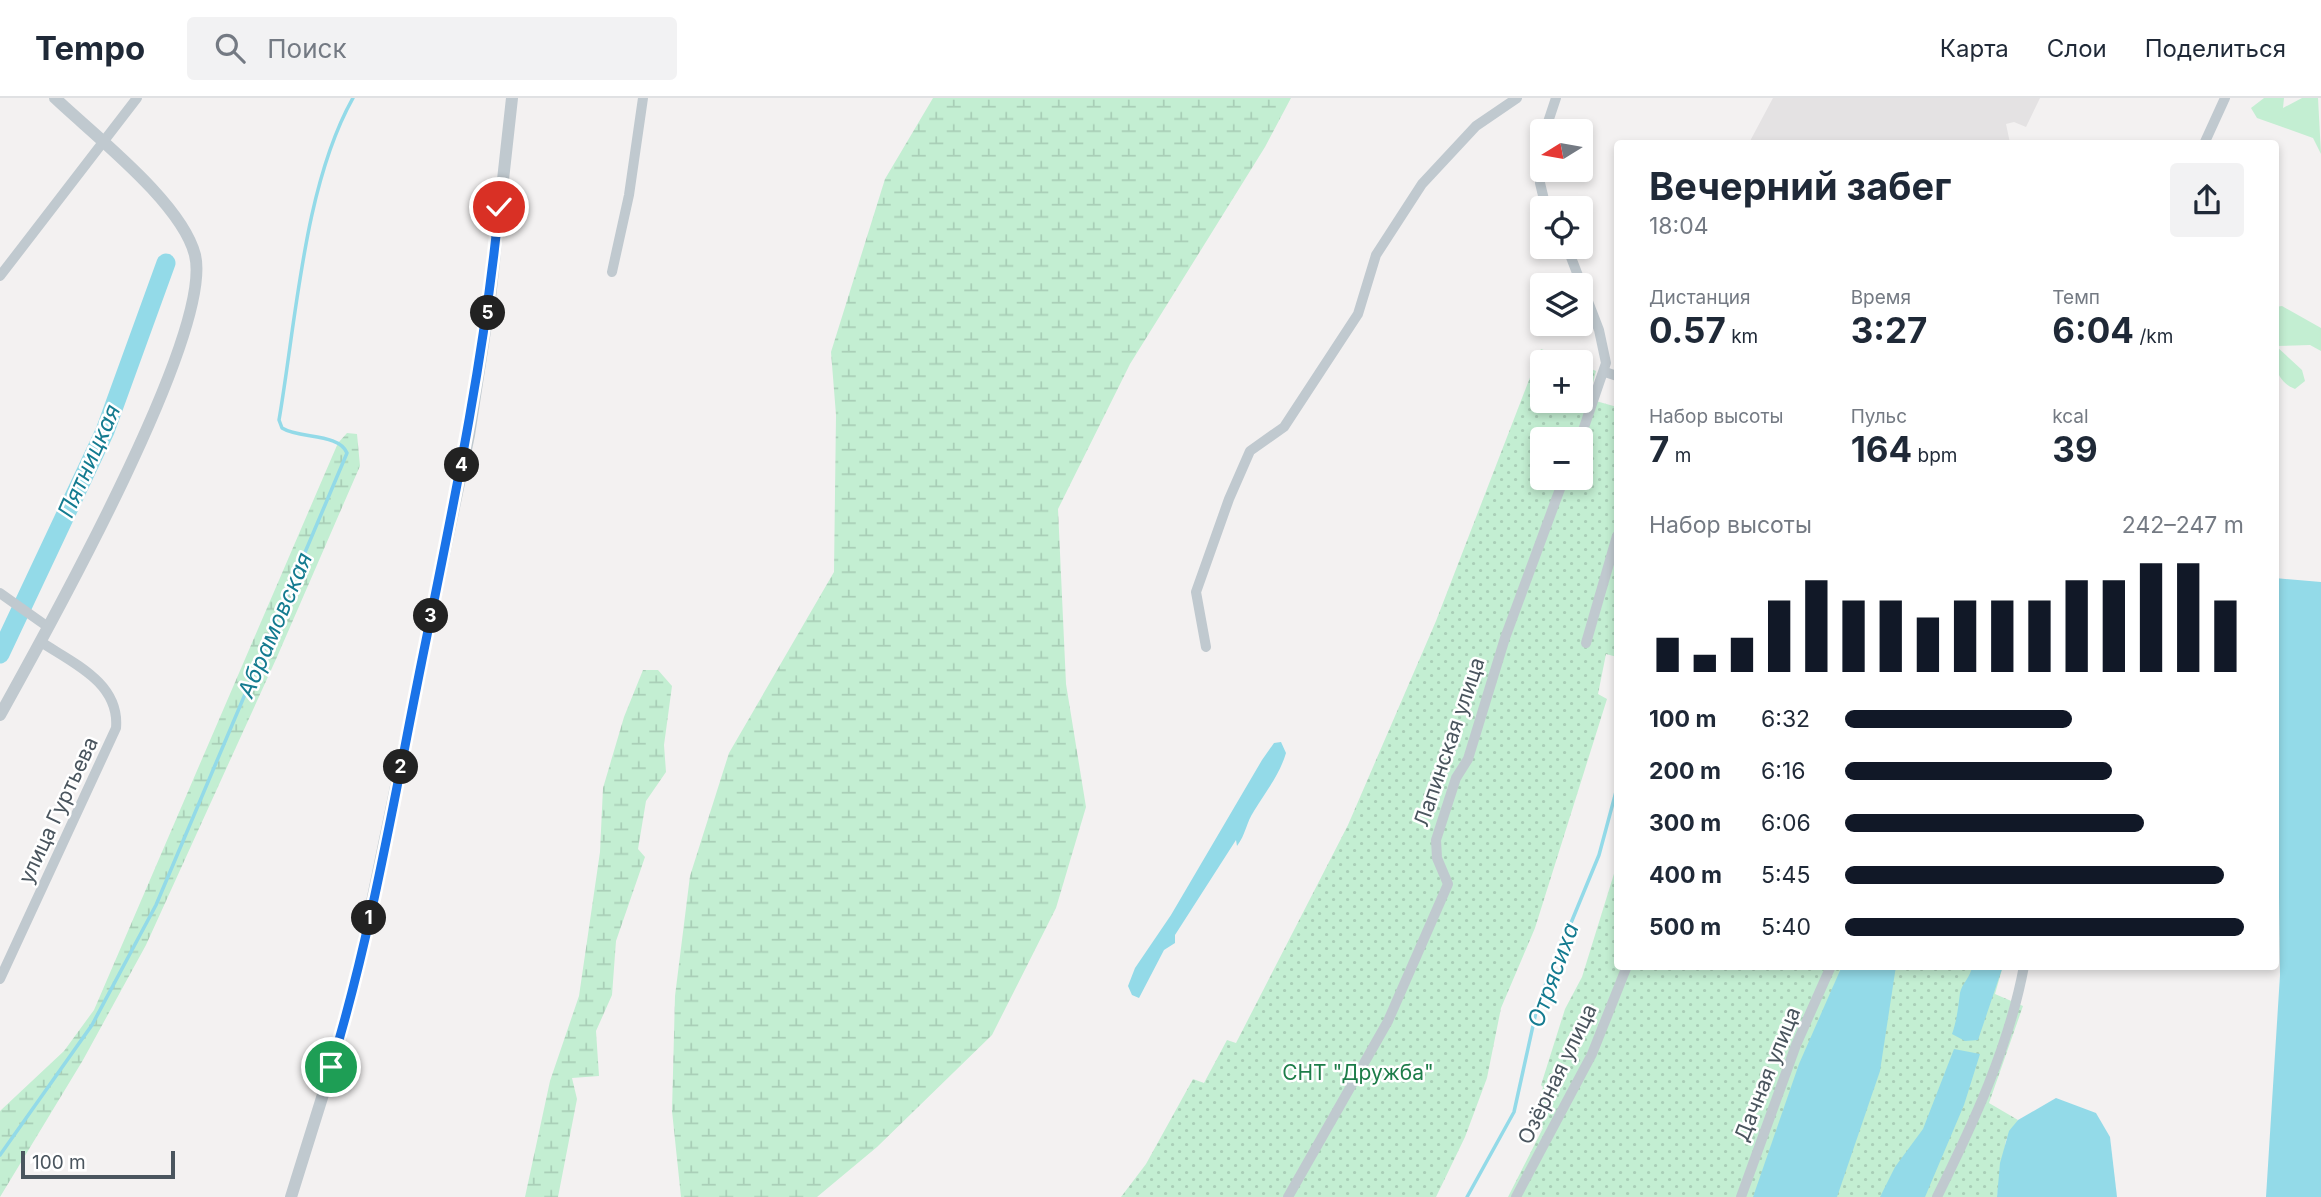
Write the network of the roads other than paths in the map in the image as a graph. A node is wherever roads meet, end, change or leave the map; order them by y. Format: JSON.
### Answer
{"nodes":[{"id":1,"x":55,"y":98,"type":"edge"},
{"id":2,"x":137,"y":98,"type":"edge"},
{"id":3,"x":512,"y":98,"type":"edge"},
{"id":4,"x":643,"y":98,"type":"edge"},
{"id":5,"x":1517,"y":98,"type":"edge"},
{"id":6,"x":1556,"y":98,"type":"edge"},
{"id":7,"x":2225,"y":98,"type":"edge"},
{"id":8,"x":1549,"y":119,"type":"edge"},
{"id":9,"x":2206,"y":140,"type":"edge"},
{"id":10,"x":101,"y":142,"type":"junction"},
{"id":11,"x":1572,"y":259,"type":"edge"},
{"id":12,"x":612,"y":272,"type":"dead end"},
{"id":13,"x":0,"y":276,"type":"edge"},
{"id":14,"x":1605,"y":372,"type":"junction"},
{"id":15,"x":1614,"y":375,"type":"edge"},
{"id":16,"x":1584,"y":427,"type":"edge"},
{"id":17,"x":1560,"y":490,"type":"edge"},
{"id":18,"x":1614,"y":546,"type":"edge"},
{"id":19,"x":0,"y":593,"type":"edge"},
{"id":20,"x":48,"y":626,"type":"junction"},
{"id":21,"x":41,"y":642,"type":"junction"},
{"id":22,"x":1586,"y":643,"type":"dead end"},
{"id":23,"x":1206,"y":647,"type":"dead end"},
{"id":24,"x":0,"y":715,"type":"edge"},
{"id":25,"x":1625,"y":970,"type":"edge"},
{"id":26,"x":1829,"y":970,"type":"edge"},
{"id":27,"x":2023,"y":970,"type":"edge"},
{"id":28,"x":0,"y":979,"type":"edge"},
{"id":29,"x":291,"y":1197,"type":"edge"},
{"id":30,"x":1288,"y":1197,"type":"edge"},
{"id":31,"x":1516,"y":1197,"type":"edge"},
{"id":32,"x":1741,"y":1197,"type":"edge"},
{"id":33,"x":1937,"y":1197,"type":"edge"}],
"edges":[{"from":1,"to":10,"type":"street"},
{"from":2,"to":10,"type":"street"},
{"from":3,"to":29,"type":"street"},
{"from":4,"to":12,"type":"street"},
{"from":5,"to":23,"type":"street"},
{"from":6,"to":8,"type":"street"},
{"from":7,"to":9,"type":"street"},
{"from":10,"to":13,"type":"street"},
{"from":10,"to":20,"type":"street"},
{"from":11,"to":14,"type":"street"},
{"from":14,"to":15,"type":"street"},
{"from":14,"to":16,"type":"street"},
{"from":17,"to":30,"type":"street","name":"Лапинская улица"},
{"from":18,"to":22,"type":"street"},
{"from":19,"to":20,"type":"street"},
{"from":20,"to":21,"type":"street"},
{"from":21,"to":24,"type":"street"},
{"from":21,"to":28,"type":"street","name":"улица Гуртьева"},
{"from":25,"to":31,"type":"street","name":"Озёрная улица"},
{"from":26,"to":32,"type":"street","name":"Дачная улица"},
{"from":27,"to":33,"type":"street"}]}
